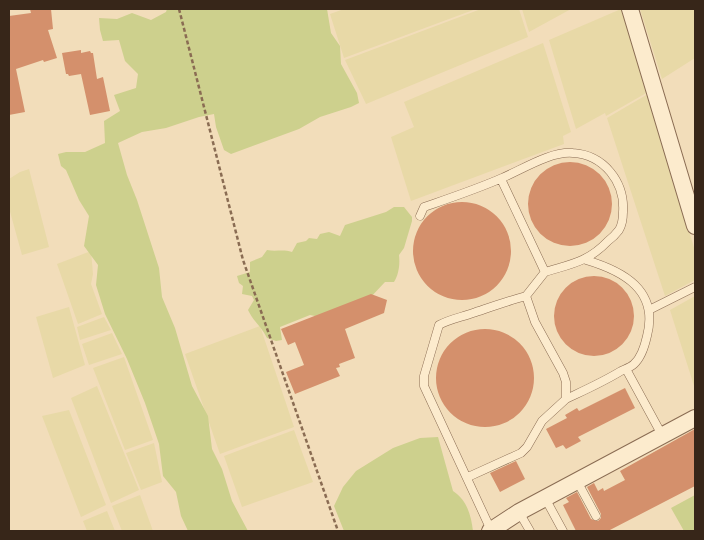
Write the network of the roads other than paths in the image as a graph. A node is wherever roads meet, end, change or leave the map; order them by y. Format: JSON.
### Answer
{"nodes":[{"id":1,"x":630,"y":9,"type":"edge"},
{"id":2,"x":500,"y":179,"type":"junction"},
{"id":3,"x":420,"y":216,"type":"dead end"},
{"id":4,"x":695,"y":226,"type":"edge"},
{"id":5,"x":586,"y":260,"type":"junction"},
{"id":6,"x":545,"y":272,"type":"junction"},
{"id":7,"x":695,"y":287,"type":"edge"},
{"id":8,"x":526,"y":296,"type":"junction"},
{"id":9,"x":649,"y":310,"type":"junction"},
{"id":10,"x":626,"y":369,"type":"junction"},
{"id":11,"x":566,"y":399,"type":"junction"},
{"id":12,"x":695,"y":418,"type":"edge"},
{"id":13,"x":662,"y":435,"type":"junction"},
{"id":14,"x":468,"y":477,"type":"junction"},
{"id":15,"x":577,"y":481,"type":"junction"},
{"id":16,"x":545,"y":498,"type":"junction"},
{"id":17,"x":519,"y":512,"type":"junction"},
{"id":18,"x":596,"y":516,"type":"dead end"},
{"id":19,"x":491,"y":531,"type":"edge"},
{"id":20,"x":530,"y":531,"type":"edge"},
{"id":21,"x":563,"y":531,"type":"edge"}],
"edges":[{"from":1,"to":4,"type":"street"},
{"from":2,"to":3,"type":"lane"},
{"from":2,"to":5,"type":"lane"},
{"from":2,"to":6,"type":"lane"},
{"from":5,"to":6,"type":"lane"},
{"from":5,"to":9,"type":"lane"},
{"from":6,"to":8,"type":"lane"},
{"from":7,"to":9,"type":"lane"},
{"from":8,"to":11,"type":"lane"},
{"from":8,"to":14,"type":"lane"},
{"from":9,"to":10,"type":"lane"},
{"from":10,"to":11,"type":"lane"},
{"from":10,"to":13,"type":"lane"},
{"from":11,"to":14,"type":"lane"},
{"from":12,"to":13,"type":"street"},
{"from":13,"to":15,"type":"street"},
{"from":14,"to":19,"type":"lane"},
{"from":15,"to":16,"type":"street"},
{"from":15,"to":18,"type":"lane"},
{"from":16,"to":17,"type":"street"},
{"from":16,"to":21,"type":"lane"},
{"from":17,"to":19,"type":"street"},
{"from":17,"to":20,"type":"lane"}]}
